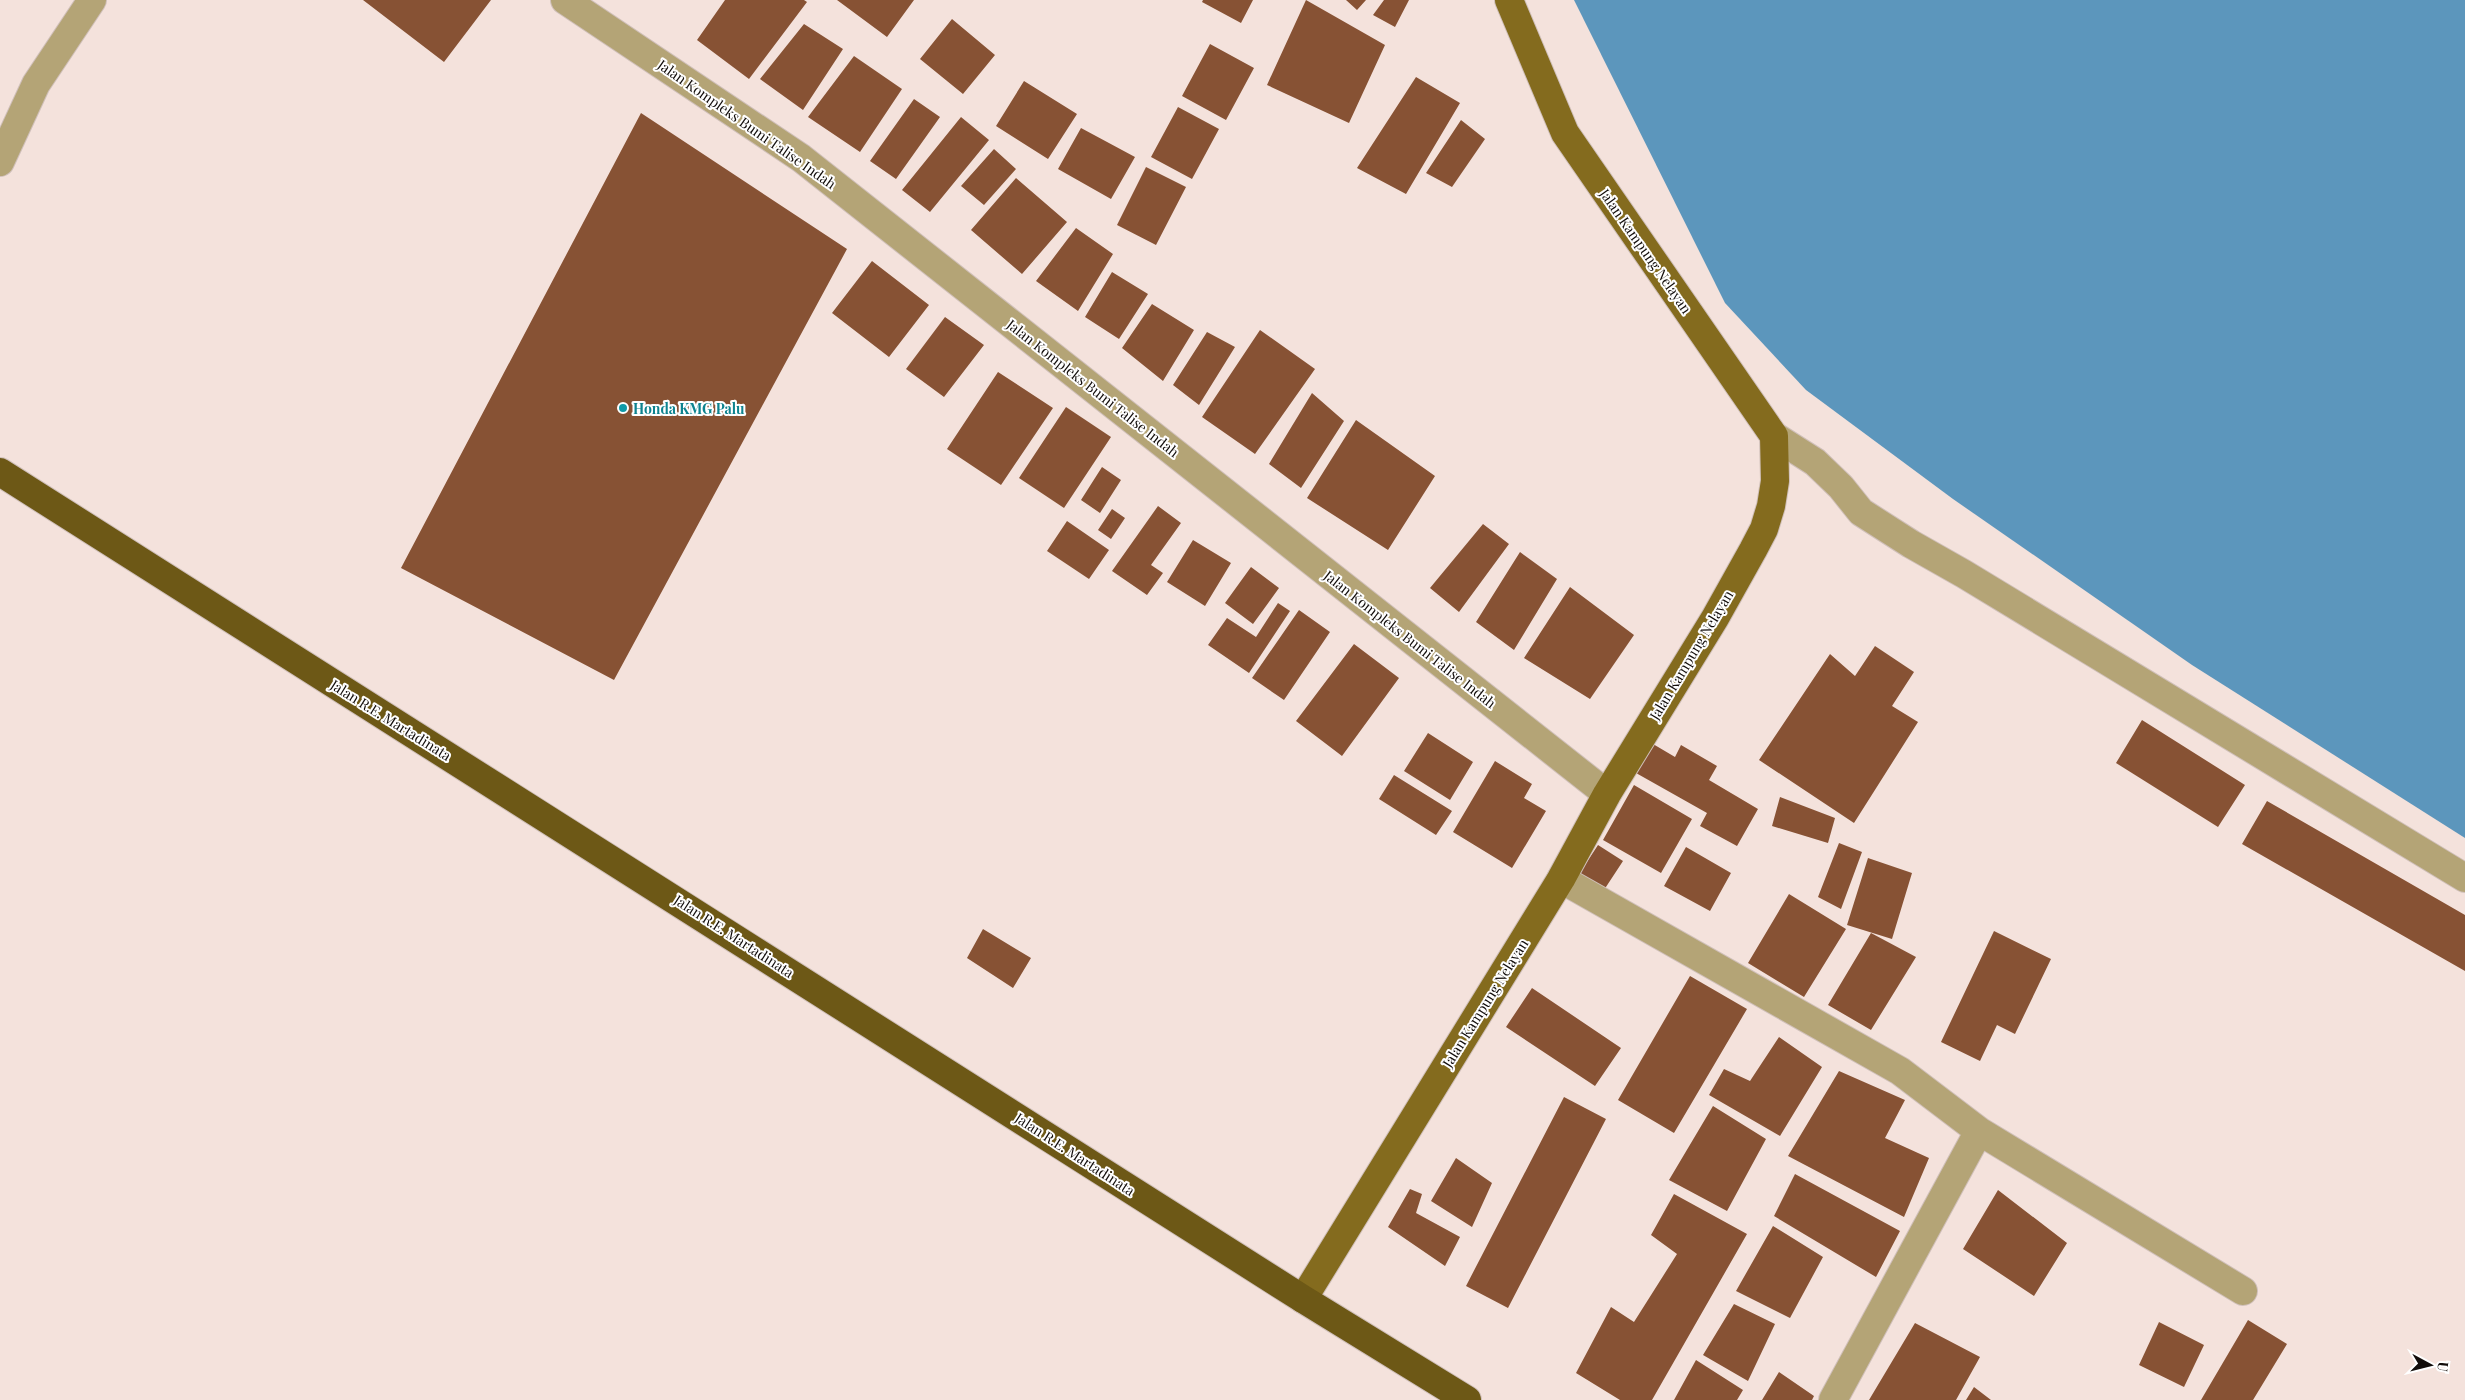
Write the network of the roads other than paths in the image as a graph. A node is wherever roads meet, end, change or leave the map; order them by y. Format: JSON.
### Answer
{"nodes":[{"id":1,"x":92,"y":0,"type":"edge"},
{"id":2,"x":565,"y":0,"type":"edge"},
{"id":3,"x":1509,"y":0,"type":"edge"},
{"id":4,"x":0,"y":162,"type":"edge"},
{"id":5,"x":1774,"y":436,"type":"junction"},
{"id":6,"x":0,"y":472,"type":"edge"},
{"id":7,"x":1607,"y":794,"type":"junction"},
{"id":8,"x":2465,"y":878,"type":"edge"},
{"id":9,"x":1561,"y":879,"type":"junction"},
{"id":10,"x":1979,"y":1131,"type":"junction"},
{"id":11,"x":2243,"y":1291,"type":"dead end"},
{"id":12,"x":1303,"y":1299,"type":"junction"},
{"id":13,"x":1467,"y":1400,"type":"edge"},
{"id":14,"x":1832,"y":1400,"type":"edge"}],
"edges":[{"from":1,"to":4,"type":"street"},
{"from":2,"to":7,"type":"street","name":"Jalan Kompleks Bumi Talise Indah"},
{"from":3,"to":5,"type":"main road","name":"Jalan Kampung Nelayan"},
{"from":5,"to":7,"type":"main road","name":"Jalan Kampung Nelayan"},
{"from":5,"to":8,"type":"street"},
{"from":6,"to":12,"type":"highway","name":"Jalan R.E. Martadinata"},
{"from":7,"to":9,"type":"main road","name":"Jalan Kampung Nelayan"},
{"from":9,"to":10,"type":"street"},
{"from":9,"to":12,"type":"main road","name":"Jalan Kampung Nelayan"},
{"from":10,"to":11,"type":"street"},
{"from":10,"to":14,"type":"street"},
{"from":12,"to":13,"type":"highway","name":"Jalan R.E. Martadinata"}]}
